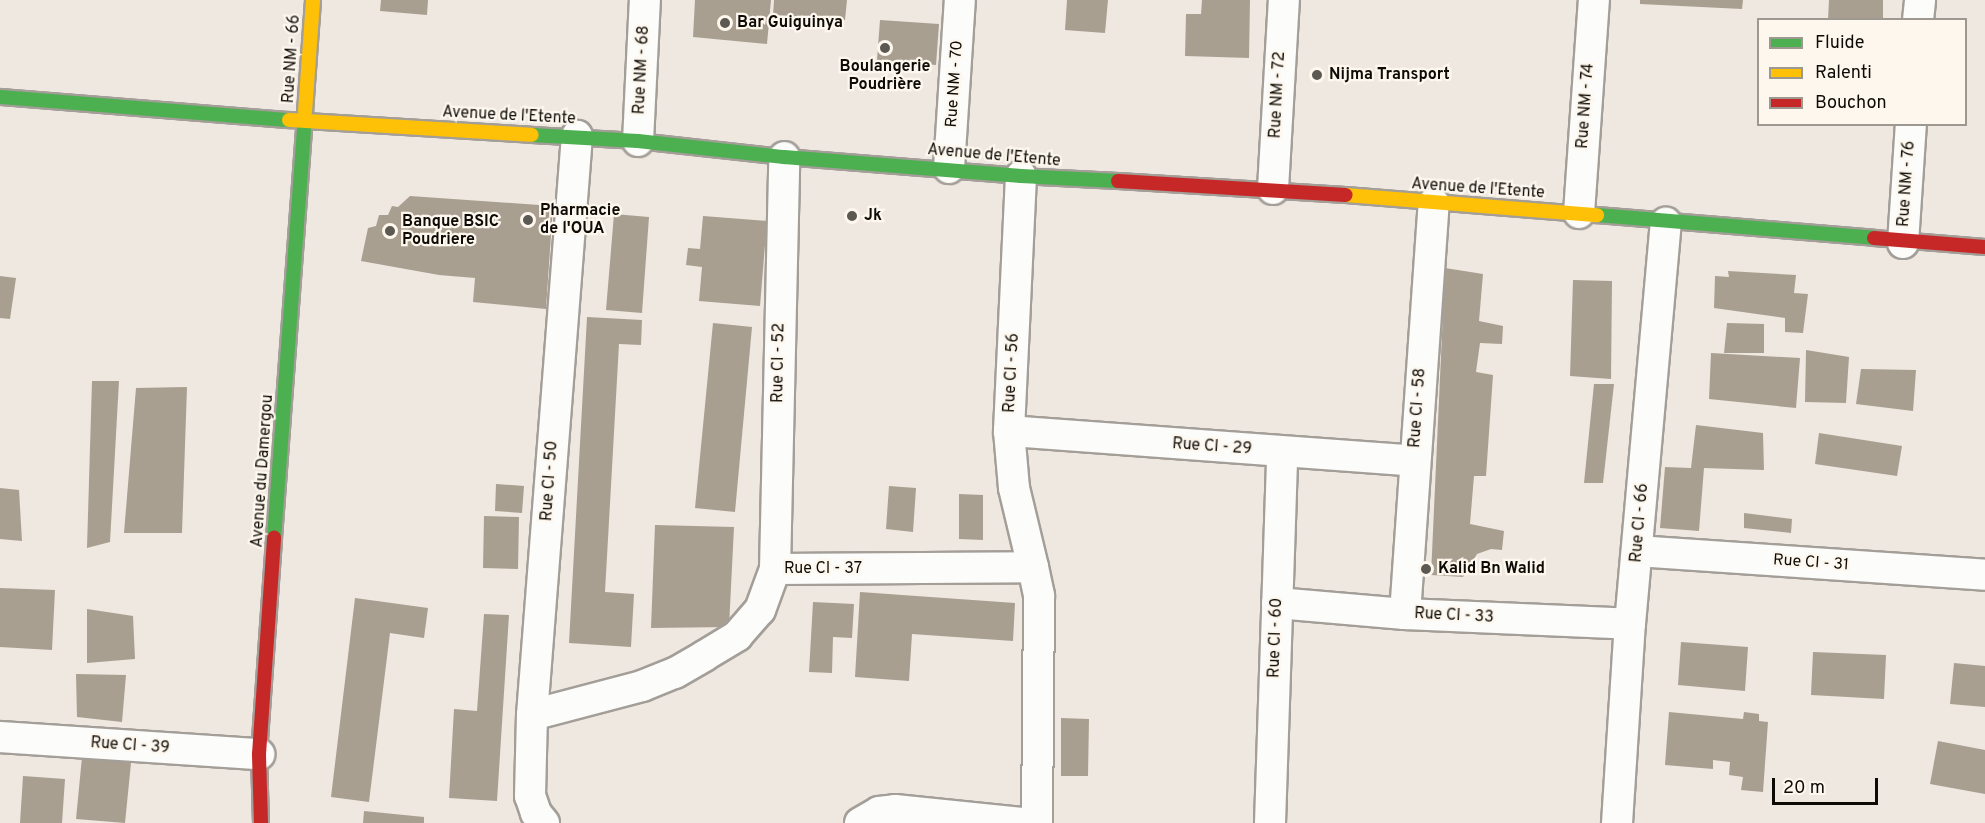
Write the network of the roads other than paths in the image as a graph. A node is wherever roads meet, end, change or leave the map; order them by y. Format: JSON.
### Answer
{"nodes":[{"id":1,"x":313,"y":0,"type":"edge"},
{"id":2,"x":645,"y":0,"type":"edge"},
{"id":3,"x":960,"y":0,"type":"edge"},
{"id":4,"x":1284,"y":0,"type":"edge"},
{"id":5,"x":1594,"y":0,"type":"edge"},
{"id":6,"x":1920,"y":0,"type":"edge"},
{"id":7,"x":1918,"y":18,"type":"edge"},
{"id":8,"x":0,"y":97,"type":"edge"},
{"id":9,"x":303,"y":121,"type":"junction"},
{"id":10,"x":1911,"y":126,"type":"edge"},
{"id":11,"x":577,"y":136,"type":"junction"},
{"id":12,"x":638,"y":141,"type":"junction"},
{"id":13,"x":784,"y":157,"type":"junction"},
{"id":14,"x":949,"y":168,"type":"junction"},
{"id":15,"x":1021,"y":176,"type":"junction"},
{"id":16,"x":1273,"y":189,"type":"junction"},
{"id":17,"x":1434,"y":203,"type":"junction"},
{"id":18,"x":1579,"y":213,"type":"junction"},
{"id":19,"x":1666,"y":223,"type":"junction"},
{"id":20,"x":1903,"y":243,"type":"junction"},
{"id":21,"x":1985,"y":248,"type":"edge"},
{"id":22,"x":1009,"y":431,"type":"junction"},
{"id":23,"x":1282,"y":452,"type":"junction"},
{"id":24,"x":1414,"y":461,"type":"junction"},
{"id":25,"x":1637,"y":551,"type":"junction"},
{"id":26,"x":775,"y":569,"type":"junction"},
{"id":27,"x":1985,"y":575,"type":"edge"},
{"id":28,"x":1036,"y":581,"type":"junction"},
{"id":29,"x":1277,"y":603,"type":"junction"},
{"id":30,"x":1405,"y":614,"type":"junction"},
{"id":31,"x":1630,"y":624,"type":"junction"},
{"id":32,"x":532,"y":715,"type":"junction"},
{"id":33,"x":0,"y":737,"type":"edge"},
{"id":34,"x":259,"y":754,"type":"junction"},
{"id":35,"x":261,"y":823,"type":"edge"},
{"id":36,"x":544,"y":823,"type":"edge"},
{"id":37,"x":860,"y":823,"type":"edge"},
{"id":38,"x":1024,"y":823,"type":"edge"},
{"id":39,"x":1037,"y":823,"type":"edge"},
{"id":40,"x":1270,"y":823,"type":"edge"},
{"id":41,"x":1617,"y":823,"type":"edge"}],
"edges":[{"from":1,"to":9,"type":"main road","name":"Rue NM - 66"},
{"from":2,"to":12,"type":"street","name":"Rue NM - 68"},
{"from":3,"to":14,"type":"street","name":"Rue NM - 70"},
{"from":4,"to":16,"type":"street","name":"Rue NM - 72"},
{"from":5,"to":18,"type":"street","name":"Rue NM - 74"},
{"from":6,"to":7,"type":"street"},
{"from":8,"to":9,"type":"main road","name":"Avenue de l'Etente"},
{"from":9,"to":11,"type":"main road","name":"Avenue de l'Etente"},
{"from":9,"to":34,"type":"main road","name":"Avenue du Damergou"},
{"from":10,"to":20,"type":"street","name":"Rue NM - 76"},
{"from":11,"to":12,"type":"main road","name":"Avenue de l'Etente"},
{"from":11,"to":32,"type":"street","name":"Rue CI - 50"},
{"from":12,"to":13,"type":"main road","name":"Avenue de l'Etente"},
{"from":13,"to":14,"type":"main road","name":"Avenue de l'Etente"},
{"from":13,"to":26,"type":"street","name":"Rue CI - 52"},
{"from":14,"to":15,"type":"main road","name":"Avenue de l'Etente"},
{"from":15,"to":16,"type":"main road","name":"Avenue de l'Etente"},
{"from":15,"to":22,"type":"street","name":"Rue CI - 56"},
{"from":16,"to":17,"type":"main road","name":"Avenue de l'Etente"},
{"from":17,"to":18,"type":"main road","name":"Avenue de l'Etente"},
{"from":17,"to":24,"type":"street","name":"Rue CI - 58"},
{"from":18,"to":19,"type":"main road","name":"Avenue de l'Etente"},
{"from":19,"to":20,"type":"main road","name":"Avenue de l'Etente"},
{"from":19,"to":25,"type":"street","name":"Rue CI - 66"},
{"from":20,"to":21,"type":"main road","name":"Avenue de l'Etente"},
{"from":22,"to":23,"type":"street","name":"Rue CI - 29"},
{"from":22,"to":28,"type":"street","name":"Rue CI - 56"},
{"from":23,"to":24,"type":"street","name":"Rue CI - 29"},
{"from":23,"to":29,"type":"street","name":"Rue CI - 60"},
{"from":24,"to":30,"type":"street","name":"Rue CI - 58"},
{"from":25,"to":27,"type":"street","name":"Rue CI - 31"},
{"from":25,"to":31,"type":"street","name":"Rue CI - 66"},
{"from":26,"to":28,"type":"street","name":"Rue CI - 37"},
{"from":26,"to":32,"type":"street","name":"Rue CI - 37"},
{"from":28,"to":39,"type":"street","name":"Rue CI - 56"},
{"from":29,"to":30,"type":"street","name":"Rue CI - 33"},
{"from":29,"to":40,"type":"street","name":"Rue CI - 60"},
{"from":30,"to":31,"type":"street","name":"Rue CI - 33"},
{"from":31,"to":41,"type":"street","name":"Rue CI - 66"},
{"from":32,"to":36,"type":"street","name":"Rue CI - 50"},
{"from":33,"to":34,"type":"street","name":"Rue CI - 39"},
{"from":34,"to":35,"type":"main road","name":"Avenue du Damergou"},
{"from":37,"to":38,"type":"street"}]}
